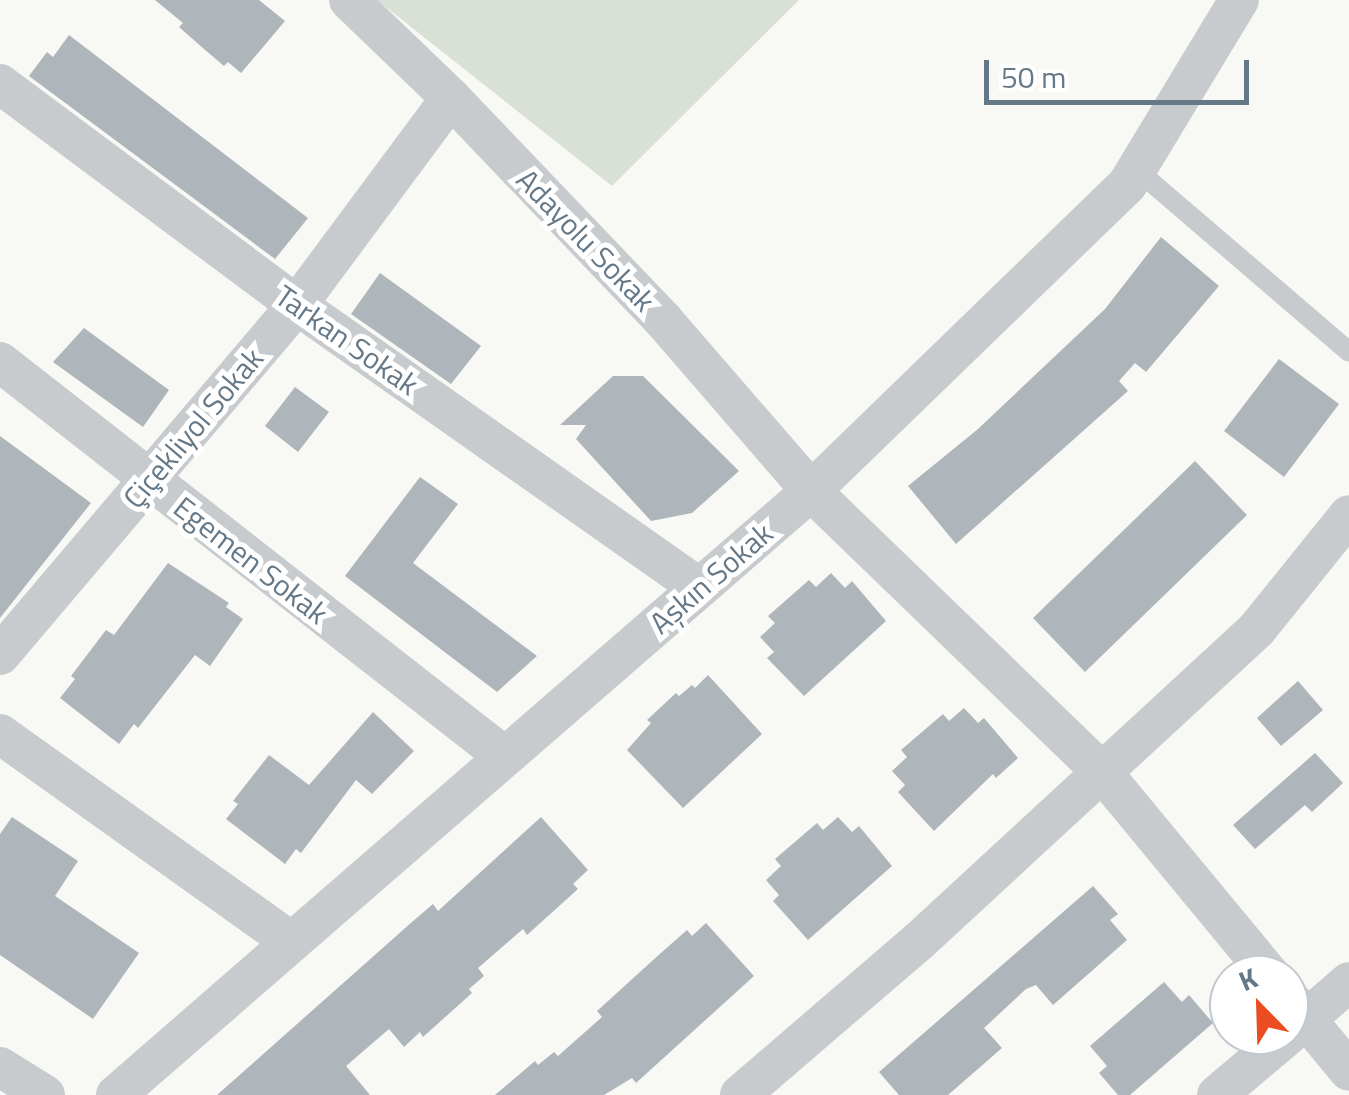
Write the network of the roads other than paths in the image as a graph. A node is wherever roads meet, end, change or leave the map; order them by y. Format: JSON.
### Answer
{"nodes":[{"id":1,"x":349,"y":0,"type":"edge"},
{"id":2,"x":1239,"y":0,"type":"edge"},
{"id":3,"x":0,"y":84,"type":"edge"},
{"id":4,"x":451,"y":98,"type":"junction"},
{"id":5,"x":1136,"y":170,"type":"junction"},
{"id":6,"x":297,"y":306,"type":"junction"},
{"id":7,"x":1349,"y":352,"type":"edge"},
{"id":8,"x":0,"y":362,"type":"edge"},
{"id":9,"x":149,"y":480,"type":"junction"},
{"id":10,"x":812,"y":491,"type":"junction"},
{"id":11,"x":1349,"y":515,"type":"edge"},
{"id":12,"x":699,"y":588,"type":"junction"},
{"id":13,"x":0,"y":656,"type":"edge"},
{"id":14,"x":0,"y":734,"type":"edge"},
{"id":15,"x":504,"y":756,"type":"junction"},
{"id":16,"x":1102,"y":772,"type":"junction"},
{"id":17,"x":290,"y":941,"type":"junction"},
{"id":18,"x":1253,"y":955,"type":"edge"},
{"id":19,"x":1349,"y":982,"type":"edge"},
{"id":20,"x":1309,"y":1011,"type":"edge"},
{"id":21,"x":1309,"y":1036,"type":"edge"},
{"id":22,"x":1259,"y":1055,"type":"edge"},
{"id":23,"x":0,"y":1067,"type":"edge"},
{"id":24,"x":1349,"y":1071,"type":"edge"},
{"id":25,"x":139,"y":1088,"type":"edge"},
{"id":26,"x":45,"y":1095,"type":"edge"},
{"id":27,"x":740,"y":1095,"type":"edge"},
{"id":28,"x":1217,"y":1095,"type":"edge"}],
"edges":[{"from":1,"to":4,"type":"street","name":"Adayolu Sokak"},
{"from":2,"to":5,"type":"street","name":"Aşkın Sokak"},
{"from":3,"to":6,"type":"street","name":"Tarkan Sokak"},
{"from":4,"to":6,"type":"street","name":"Çiçekliyol Sokak"},
{"from":4,"to":10,"type":"street","name":"Adayolu Sokak"},
{"from":5,"to":7,"type":"lane"},
{"from":5,"to":10,"type":"street","name":"Aşkın Sokak"},
{"from":6,"to":9,"type":"street","name":"Çiçekliyol Sokak"},
{"from":6,"to":12,"type":"street","name":"Tarkan Sokak"},
{"from":8,"to":9,"type":"street","name":"Egemen Sokak"},
{"from":9,"to":13,"type":"street","name":"Çiçekliyol Sokak"},
{"from":9,"to":15,"type":"street","name":"Egemen Sokak"},
{"from":10,"to":12,"type":"street","name":"Aşkın Sokak"},
{"from":10,"to":16,"type":"street","name":"Adayolu Sokak"},
{"from":11,"to":16,"type":"street"},
{"from":12,"to":15,"type":"street","name":"Aşkın Sokak"},
{"from":14,"to":17,"type":"street"},
{"from":15,"to":17,"type":"street","name":"Aşkın Sokak"},
{"from":16,"to":18,"type":"street"},
{"from":16,"to":27,"type":"street"},
{"from":17,"to":25,"type":"street","name":"Aşkın Sokak"},
{"from":19,"to":20,"type":"street"},
{"from":21,"to":24,"type":"street"},
{"from":22,"to":28,"type":"street"},
{"from":23,"to":26,"type":"street"}]}
